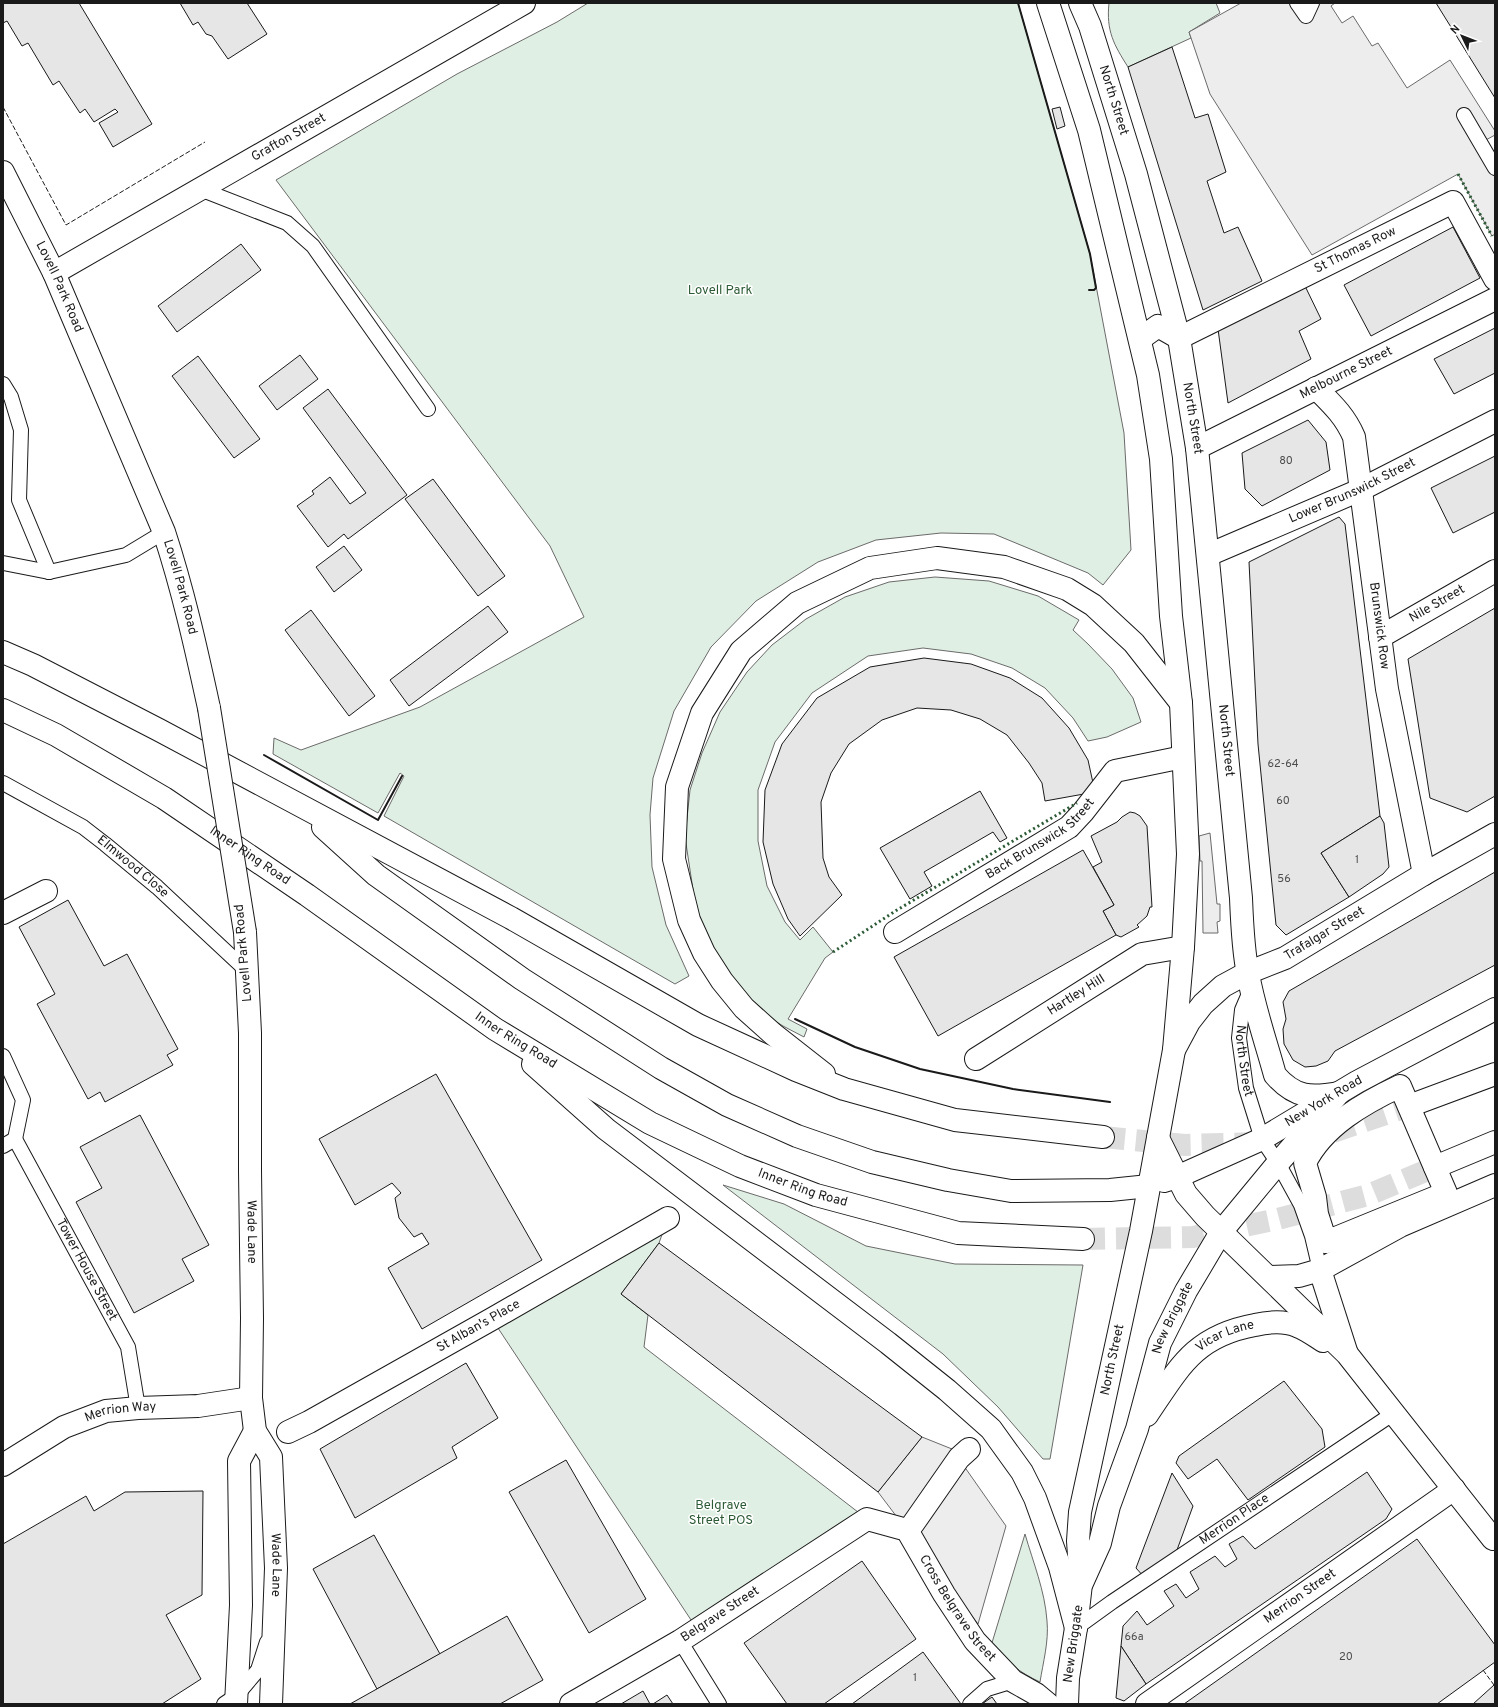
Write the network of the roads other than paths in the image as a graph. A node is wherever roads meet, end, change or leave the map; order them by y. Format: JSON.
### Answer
{"nodes":[{"id":1,"x":524,"y":3,"type":"edge"},
{"id":2,"x":1048,"y":3,"type":"edge"},
{"id":3,"x":1080,"y":3,"type":"edge"},
{"id":4,"x":1088,"y":3,"type":"edge"},
{"id":5,"x":1297,"y":3,"type":"edge"},
{"id":6,"x":1312,"y":3,"type":"edge"},
{"id":7,"x":1090,"y":26,"type":"junction"},
{"id":8,"x":1464,"y":115,"type":"dead end"},
{"id":9,"x":1495,"y":168,"type":"edge"},
{"id":10,"x":3,"y":172,"type":"edge"},
{"id":11,"x":200,"y":189,"type":"junction"},
{"id":12,"x":54,"y":273,"type":"junction"},
{"id":13,"x":1495,"y":279,"type":"edge"},
{"id":14,"x":1495,"y":298,"type":"edge"},
{"id":15,"x":1179,"y":338,"type":"junction"},
{"id":16,"x":1140,"y":339,"type":"junction"},
{"id":17,"x":3,"y":384,"type":"edge"},
{"id":18,"x":1316,"y":388,"type":"junction"},
{"id":19,"x":428,"y":409,"type":"dead end"},
{"id":20,"x":1495,"y":422,"type":"edge"},
{"id":21,"x":1197,"y":448,"type":"junction"},
{"id":22,"x":1360,"y":490,"type":"junction"},
{"id":23,"x":164,"y":532,"type":"junction"},
{"id":24,"x":1208,"y":555,"type":"junction"},
{"id":25,"x":3,"y":563,"type":"edge"},
{"id":26,"x":1495,"y":571,"type":"edge"},
{"id":27,"x":49,"y":572,"type":"junction"},
{"id":28,"x":1380,"y":637,"type":"junction"},
{"id":29,"x":3,"y":652,"type":"edge"},
{"id":30,"x":1181,"y":702,"type":"junction"},
{"id":31,"x":3,"y":710,"type":"edge"},
{"id":32,"x":1183,"y":757,"type":"junction"},
{"id":33,"x":3,"y":783,"type":"edge"},
{"id":34,"x":298,"y":804,"type":"junction"},
{"id":35,"x":1495,"y":834,"type":"edge"},
{"id":36,"x":1424,"y":874,"type":"junction"},
{"id":37,"x":46,"y":891,"type":"dead end"},
{"id":38,"x":3,"y":914,"type":"edge"},
{"id":39,"x":895,"y":932,"type":"dead end"},
{"id":40,"x":1183,"y":947,"type":"junction"},
{"id":41,"x":247,"y":971,"type":"junction"},
{"id":42,"x":1249,"y":981,"type":"junction"},
{"id":43,"x":1495,"y":1009,"type":"edge"},
{"id":44,"x":495,"y":1029,"type":"junction"},
{"id":45,"x":250,"y":1033,"type":"joint"},
{"id":46,"x":1174,"y":1050,"type":"junction"},
{"id":47,"x":3,"y":1056,"type":"edge"},
{"id":48,"x":976,"y":1060,"type":"dead end"},
{"id":49,"x":1495,"y":1074,"type":"edge"},
{"id":50,"x":844,"y":1089,"type":"junction"},
{"id":51,"x":1339,"y":1093,"type":"junction"},
{"id":52,"x":1409,"y":1106,"type":"junction"},
{"id":53,"x":1103,"y":1137,"type":"tunnel mouth"},
{"id":54,"x":1158,"y":1138,"type":"junction"},
{"id":55,"x":1262,"y":1139,"type":"junction"},
{"id":56,"x":9,"y":1142,"type":"edge"},
{"id":57,"x":1495,"y":1142,"type":"edge"},
{"id":58,"x":1278,"y":1162,"type":"junction"},
{"id":59,"x":1435,"y":1167,"type":"junction"},
{"id":60,"x":1177,"y":1177,"type":"junction"},
{"id":61,"x":1495,"y":1185,"type":"edge"},
{"id":62,"x":1149,"y":1186,"type":"junction"},
{"id":63,"x":668,"y":1218,"type":"dead end"},
{"id":64,"x":1221,"y":1232,"type":"junction"},
{"id":65,"x":1083,"y":1239,"type":"tunnel mouth"},
{"id":66,"x":1320,"y":1270,"type":"junction"},
{"id":67,"x":1269,"y":1276,"type":"junction"},
{"id":68,"x":1347,"y":1354,"type":"junction"},
{"id":69,"x":251,"y":1398,"type":"junction"},
{"id":70,"x":138,"y":1408,"type":"junction"},
{"id":71,"x":1394,"y":1413,"type":"junction"},
{"id":72,"x":1137,"y":1429,"type":"junction"},
{"id":73,"x":255,"y":1431,"type":"junction"},
{"id":74,"x":288,"y":1432,"type":"dead end"},
{"id":75,"x":969,"y":1449,"type":"dead end"},
{"id":76,"x":3,"y":1465,"type":"edge"},
{"id":77,"x":1454,"y":1489,"type":"junction"},
{"id":78,"x":1080,"y":1512,"type":"joint"},
{"id":79,"x":867,"y":1519,"type":"joint"},
{"id":80,"x":913,"y":1524,"type":"dead end"},
{"id":81,"x":1494,"y":1539,"type":"edge"},
{"id":82,"x":1081,"y":1584,"type":"junction"},
{"id":83,"x":274,"y":1622,"type":"junction"},
{"id":84,"x":1076,"y":1628,"type":"junction"},
{"id":85,"x":680,"y":1641,"type":"junction"},
{"id":86,"x":1012,"y":1680,"type":"junction"},
{"id":87,"x":232,"y":1701,"type":"edge"},
{"id":88,"x":271,"y":1704,"type":"edge"},
{"id":89,"x":571,"y":1704,"type":"edge"},
{"id":90,"x":719,"y":1704,"type":"edge"},
{"id":91,"x":970,"y":1704,"type":"edge"},
{"id":92,"x":1048,"y":1704,"type":"edge"},
{"id":93,"x":1067,"y":1704,"type":"edge"},
{"id":94,"x":1147,"y":1704,"type":"edge"}],
"edges":[{"from":1,"to":11,"type":"main road","name":"Grafton Street"},
{"from":2,"to":16,"type":"main road","name":"North Street"},
{"from":3,"to":7,"type":"main road","name":"North Street"},
{"from":4,"to":7,"type":"main road"},
{"from":5,"to":6,"type":"lane"},
{"from":7,"to":15,"type":"main road","name":"North Street"},
{"from":8,"to":9,"type":"lane"},
{"from":10,"to":12,"type":"main road","name":"Lovell Park Road"},
{"from":11,"to":12,"type":"main road","name":"Grafton Street"},
{"from":11,"to":19,"type":"lane"},
{"from":12,"to":23,"type":"main road","name":"Lovell Park Road"},
{"from":13,"to":15,"type":"main road","name":"St Thomas Row"},
{"from":14,"to":18,"type":"main road","name":"Melbourne Street"},
{"from":15,"to":16,"type":"main road"},
{"from":15,"to":21,"type":"main road","name":"North Street"},
{"from":16,"to":30,"type":"main road","name":"North Street"},
{"from":17,"to":27,"type":"lane"},
{"from":18,"to":21,"type":"main road","name":"Melbourne Street"},
{"from":18,"to":22,"type":"main road","name":"Brunswick Row"},
{"from":20,"to":22,"type":"main road","name":"Lower Brunswick Street"},
{"from":21,"to":24,"type":"main road","name":"North Street"},
{"from":22,"to":24,"type":"main road","name":"Lower Brunswick Street"},
{"from":22,"to":28,"type":"main road","name":"Brunswick Row"},
{"from":23,"to":27,"type":"lane"},
{"from":23,"to":41,"type":"main road","name":"Lovell Park Road","bridge":true},
{"from":24,"to":42,"type":"main road","name":"North Street"},
{"from":25,"to":27,"type":"lane"},
{"from":26,"to":28,"type":"main road","name":"Nile Street"},
{"from":28,"to":36,"type":"main road","name":"Brunswick Row"},
{"from":29,"to":34,"type":"main road"},
{"from":30,"to":32,"type":"main road","name":"North Street"},
{"from":30,"to":50,"type":"main road"},
{"from":31,"to":44,"type":"main road","name":"Inner Ring Road"},
{"from":32,"to":39,"type":"main road","name":"Back Brunswick Street"},
{"from":32,"to":40,"type":"main road","name":"North Street"},
{"from":33,"to":41,"type":"lane","name":"Elmwood Close"},
{"from":34,"to":50,"type":"main road"},
{"from":34,"to":62,"type":"main road","name":"New York Road"},
{"from":35,"to":36,"type":"main road","name":"Trafalgar Street"},
{"from":36,"to":42,"type":"main road","name":"Trafalgar Street"},
{"from":37,"to":38,"type":"main road"},
{"from":40,"to":46,"type":"main road","name":"North Street"},
{"from":40,"to":48,"type":"main road","name":"Hartley Hill"},
{"from":41,"to":45,"type":"main road","name":"Lovell Park Road"},
{"from":42,"to":46,"type":"main road","name":"Trafalgar Street"},
{"from":42,"to":51,"type":"main road"},
{"from":42,"to":55,"type":"lane","name":"North Street"},
{"from":43,"to":51,"type":"main road","name":"New York Road"},
{"from":44,"to":65,"type":"main road","name":"Inner Ring Road"},
{"from":44,"to":84,"type":"main road"},
{"from":45,"to":69,"type":"main road","name":"Wade Lane"},
{"from":46,"to":54,"type":"main road","name":"North Street"},
{"from":47,"to":56,"type":"lane"},
{"from":49,"to":52,"type":"main road"},
{"from":50,"to":53,"type":"main road"},
{"from":51,"to":55,"type":"main road","name":"New York Road"},
{"from":51,"to":58,"type":"main road","name":"New Briggate"},
{"from":52,"to":59,"type":"main road"},
{"from":52,"to":59,"type":"main road"},
{"from":54,"to":60,"type":"main road"},
{"from":54,"to":62,"type":"main road","name":"North Street"},
{"from":55,"to":58,"type":"lane","name":"Vicar Lane"},
{"from":55,"to":60,"type":"main road","name":"New York Road"},
{"from":56,"to":70,"type":"lane","name":"Tower House Street"},
{"from":57,"to":59,"type":"main road"},
{"from":58,"to":64,"type":"main road","name":"New Briggate"},
{"from":58,"to":66,"type":"lane","name":"Vicar Lane"},
{"from":60,"to":62,"type":"main road","name":"New York Road"},
{"from":60,"to":64,"type":"main road"},
{"from":61,"to":66,"type":"main road"},
{"from":62,"to":78,"type":"main road","name":"North Street"},
{"from":63,"to":74,"type":"main road","name":"St Alban's Place"},
{"from":64,"to":67,"type":"main road","name":"Vicar Lane"},
{"from":64,"to":72,"type":"main road","name":"New Briggate"},
{"from":66,"to":67,"type":"main road"},
{"from":66,"to":68,"type":"main road","name":"Vicar Lane"},
{"from":67,"to":68,"type":"main road","name":"Vicar Lane"},
{"from":68,"to":71,"type":"main road","name":"Vicar Lane"},
{"from":68,"to":72,"type":"main road","name":"Vicar Lane"},
{"from":69,"to":70,"type":"main road","name":"Merrion Way"},
{"from":69,"to":73,"type":"main road","name":"Wade Lane"},
{"from":70,"to":76,"type":"main road","name":"Merrion Way"},
{"from":71,"to":77,"type":"main road","name":"Vicar Lane"},
{"from":71,"to":84,"type":"lane","name":"Merrion Place"},
{"from":72,"to":82,"type":"main road","name":"New Briggate"},
{"from":73,"to":83,"type":"main road","name":"Wade Lane"},
{"from":73,"to":87,"type":"main road"},
{"from":75,"to":80,"type":"main road"},
{"from":77,"to":81,"type":"main road","name":"Vicar Lane"},
{"from":77,"to":94,"type":"main road","name":"Merrion Street"},
{"from":78,"to":82,"type":"main road","name":"New Briggate"},
{"from":79,"to":85,"type":"main road","name":"Belgrave Street"},
{"from":79,"to":86,"type":"main road","name":"Cross Belgrave Street"},
{"from":82,"to":84,"type":"main road","name":"New Briggate"},
{"from":83,"to":87,"type":"lane"},
{"from":83,"to":88,"type":"main road","name":"Wade Lane"},
{"from":84,"to":93,"type":"main road","name":"New Briggate"},
{"from":85,"to":89,"type":"main road","name":"Belgrave Street"},
{"from":85,"to":90,"type":"lane"},
{"from":86,"to":91,"type":"lane"},
{"from":86,"to":92,"type":"main road","name":"Cross Belgrave Street"}]}
